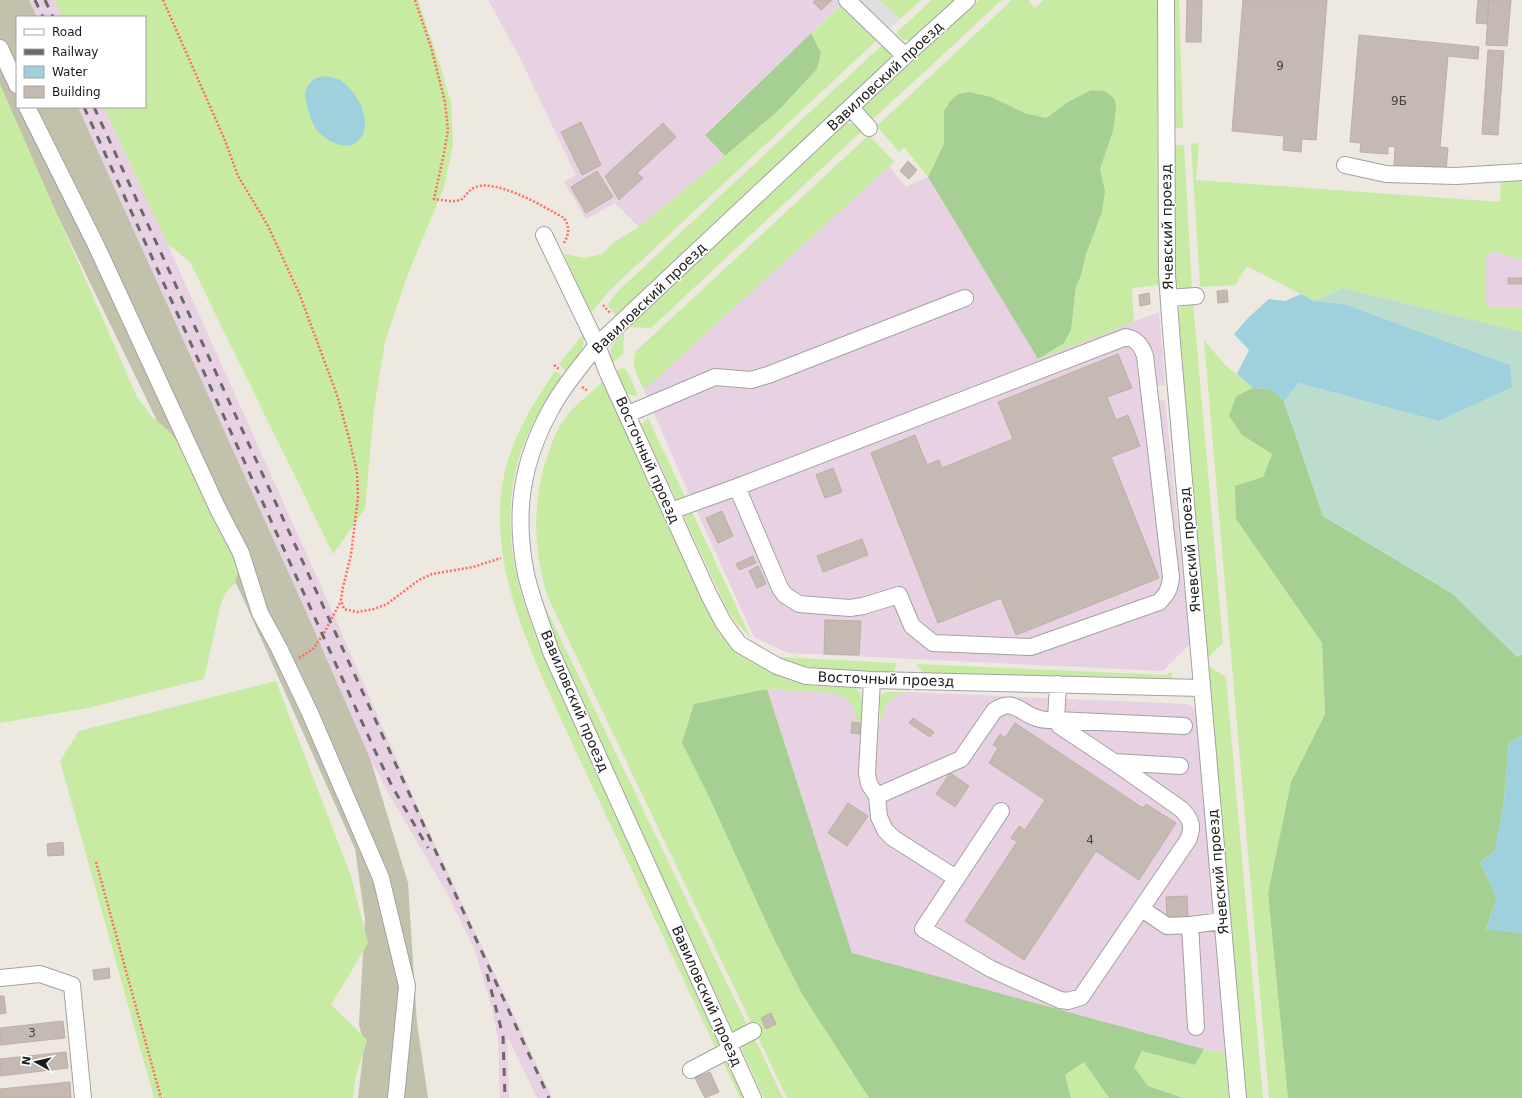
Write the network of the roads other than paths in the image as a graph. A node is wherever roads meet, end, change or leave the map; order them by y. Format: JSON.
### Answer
{"nodes":[{"id":1,"x":847,"y":0,"type":"edge"},
{"id":2,"x":967,"y":0,"type":"edge"},
{"id":3,"x":1166,"y":0,"type":"edge"},
{"id":4,"x":0,"y":48,"type":"edge"},
{"id":5,"x":905,"y":56,"type":"junction"},
{"id":6,"x":16,"y":83,"type":"edge"},
{"id":7,"x":28,"y":108,"type":"edge"},
{"id":8,"x":851,"y":108,"type":"junction"},
{"id":9,"x":869,"y":128,"type":"dead end"},
{"id":10,"x":1345,"y":165,"type":"dead end"},
{"id":11,"x":1522,"y":172,"type":"edge"},
{"id":12,"x":544,"y":235,"type":"dead end"},
{"id":13,"x":1196,"y":296,"type":"dead end"},
{"id":14,"x":965,"y":298,"type":"dead end"},
{"id":15,"x":1169,"y":298,"type":"junction"},
{"id":16,"x":597,"y":346,"type":"junction"},
{"id":17,"x":1176,"y":391,"type":"junction"},
{"id":18,"x":1150,"y":394,"type":"junction"},
{"id":19,"x":628,"y":414,"type":"junction"},
{"id":20,"x":737,"y":486,"type":"junction"},
{"id":21,"x":672,"y":511,"type":"junction"},
{"id":22,"x":872,"y":680,"type":"junction"},
{"id":23,"x":1058,"y":684,"type":"junction"},
{"id":24,"x":1202,"y":688,"type":"junction"},
{"id":25,"x":1056,"y":720,"type":"junction"},
{"id":26,"x":1184,"y":726,"type":"dead end"},
{"id":27,"x":1114,"y":762,"type":"junction"},
{"id":28,"x":1180,"y":766,"type":"dead end"},
{"id":29,"x":877,"y":796,"type":"junction"},
{"id":30,"x":1001,"y":812,"type":"dead end"},
{"id":31,"x":956,"y":878,"type":"junction"},
{"id":32,"x":1142,"y":909,"type":"junction"},
{"id":33,"x":1222,"y":922,"type":"junction"},
{"id":34,"x":1190,"y":925,"type":"junction"},
{"id":35,"x":0,"y":978,"type":"edge"},
{"id":36,"x":1196,"y":1027,"type":"dead end"},
{"id":37,"x":753,"y":1031,"type":"dead end"},
{"id":38,"x":730,"y":1046,"type":"junction"},
{"id":39,"x":691,"y":1070,"type":"dead end"},
{"id":40,"x":84,"y":1098,"type":"edge"},
{"id":41,"x":396,"y":1098,"type":"edge"},
{"id":42,"x":753,"y":1098,"type":"edge"},
{"id":43,"x":1238,"y":1098,"type":"edge"}],
"edges":[{"from":1,"to":5,"type":"street"},
{"from":2,"to":5,"type":"street","name":"Вавиловский проезд"},
{"from":3,"to":15,"type":"street","name":"Ячевский проезд"},
{"from":4,"to":6,"type":"street"},
{"from":5,"to":8,"type":"street","name":"Вавиловский проезд"},
{"from":7,"to":41,"type":"street"},
{"from":8,"to":9,"type":"street"},
{"from":8,"to":16,"type":"street","name":"Вавиловский проезд"},
{"from":10,"to":11,"type":"street"},
{"from":12,"to":16,"type":"street","name":"Восточный проезд"},
{"from":13,"to":15,"type":"street"},
{"from":14,"to":19,"type":"street"},
{"from":15,"to":17,"type":"street","name":"Ячевский проезд"},
{"from":16,"to":19,"type":"street","name":"Восточный проезд"},
{"from":16,"to":38,"type":"street","name":"Вавиловский проезд"},
{"from":17,"to":18,"type":"street"},
{"from":17,"to":24,"type":"street","name":"Ячевский проезд"},
{"from":18,"to":20,"type":"street"},
{"from":18,"to":20,"type":"street"},
{"from":19,"to":21,"type":"street","name":"Восточный проезд"},
{"from":20,"to":21,"type":"street"},
{"from":21,"to":22,"type":"street","name":"Восточный проезд"},
{"from":22,"to":23,"type":"street","name":"Восточный проезд"},
{"from":22,"to":29,"type":"street"},
{"from":23,"to":24,"type":"street","name":"Восточный проезд"},
{"from":23,"to":25,"type":"street"},
{"from":24,"to":33,"type":"street","name":"Ячевский проезд"},
{"from":25,"to":26,"type":"street"},
{"from":25,"to":27,"type":"street"},
{"from":25,"to":29,"type":"street"},
{"from":27,"to":28,"type":"street"},
{"from":27,"to":32,"type":"street"},
{"from":29,"to":31,"type":"street"},
{"from":30,"to":31,"type":"street"},
{"from":31,"to":32,"type":"street"},
{"from":32,"to":34,"type":"street"},
{"from":33,"to":34,"type":"street"},
{"from":33,"to":43,"type":"street","name":"Ячевский проезд"},
{"from":34,"to":36,"type":"street"},
{"from":35,"to":40,"type":"street"},
{"from":37,"to":38,"type":"street"},
{"from":38,"to":39,"type":"street"},
{"from":38,"to":42,"type":"street","name":"Вавиловский проезд"}]}
